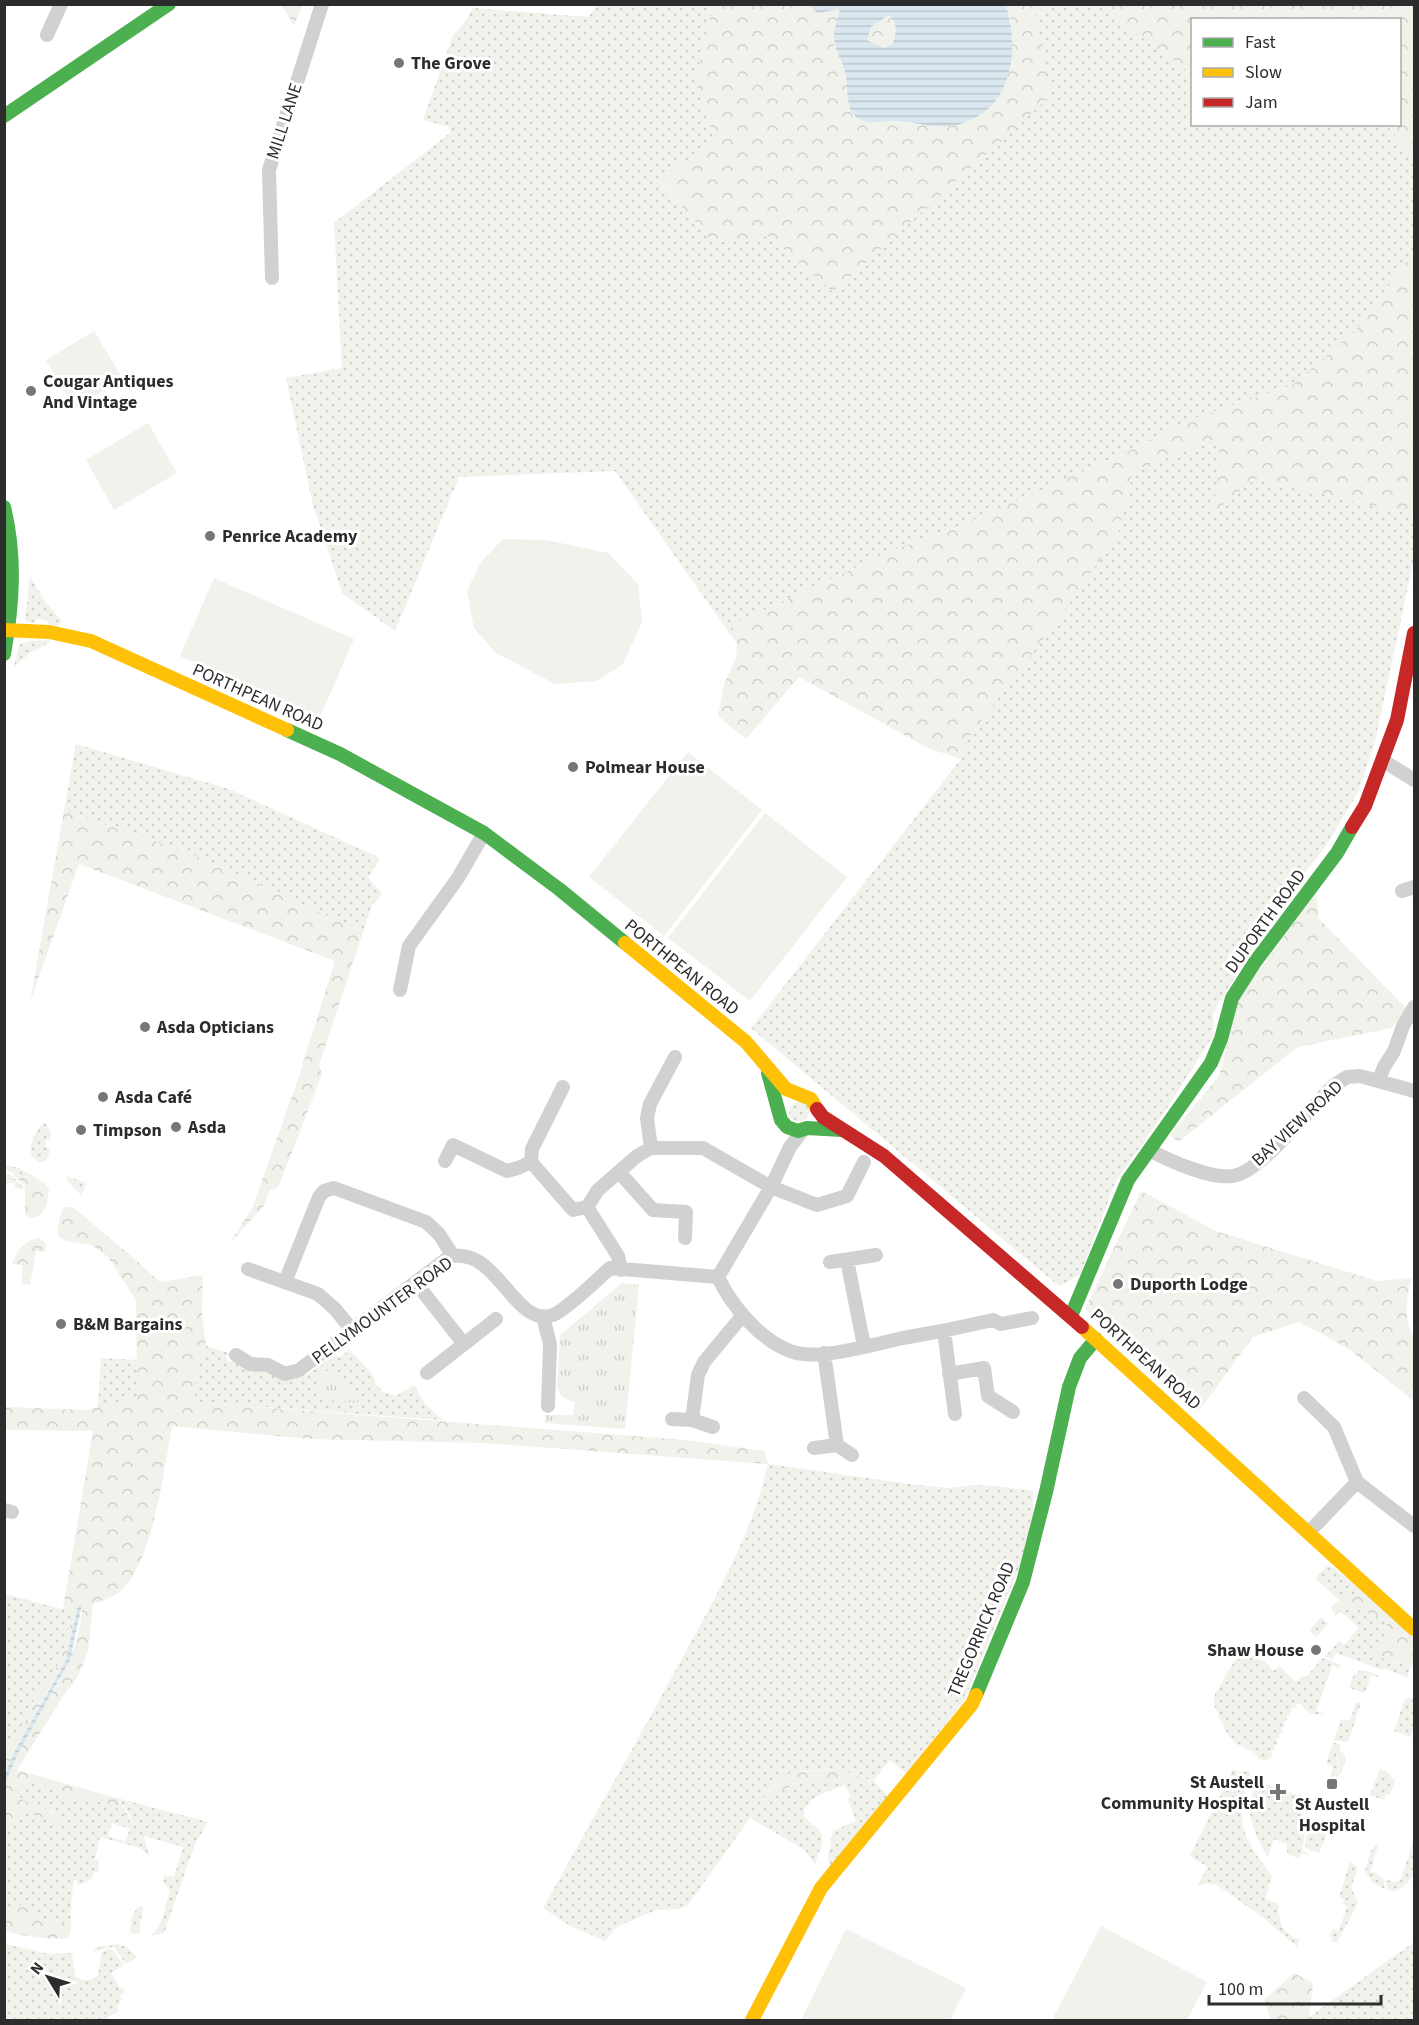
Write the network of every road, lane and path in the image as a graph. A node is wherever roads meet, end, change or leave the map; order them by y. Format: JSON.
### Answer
{"nodes":[{"id":1,"x":61,"y":4,"type":"edge"},
{"id":2,"x":169,"y":4,"type":"edge"},
{"id":3,"x":322,"y":4,"type":"edge"},
{"id":4,"x":47,"y":35,"type":"dead end"},
{"id":5,"x":4,"y":116,"type":"edge"},
{"id":6,"x":272,"y":278,"type":"dead end"},
{"id":7,"x":4,"y":507,"type":"edge"},
{"id":8,"x":7,"y":630,"type":"edge"},
{"id":9,"x":1414,"y":633,"type":"edge"},
{"id":10,"x":4,"y":654,"type":"edge"},
{"id":11,"x":1411,"y":678,"type":"edge"},
{"id":12,"x":1384,"y":761,"type":"junction"},
{"id":13,"x":1414,"y":780,"type":"edge"},
{"id":14,"x":484,"y":833,"type":"junction"},
{"id":15,"x":400,"y":990,"type":"dead end"},
{"id":16,"x":1414,"y":1007,"type":"edge"},
{"id":17,"x":675,"y":1057,"type":"dead end"},
{"id":18,"x":766,"y":1067,"type":"junction"},
{"id":19,"x":1379,"y":1080,"type":"junction"},
{"id":20,"x":563,"y":1087,"type":"dead end"},
{"id":21,"x":1414,"y":1091,"type":"edge"},
{"id":22,"x":801,"y":1094,"type":"junction"},
{"id":23,"x":815,"y":1106,"type":"junction"},
{"id":24,"x":782,"y":1120,"type":"junction"},
{"id":25,"x":805,"y":1129,"type":"junction"},
{"id":26,"x":842,"y":1130,"type":"junction"},
{"id":27,"x":651,"y":1148,"type":"junction"},
{"id":28,"x":1149,"y":1150,"type":"junction"},
{"id":29,"x":785,"y":1158,"type":"junction"},
{"id":30,"x":445,"y":1161,"type":"dead end"},
{"id":31,"x":531,"y":1162,"type":"junction"},
{"id":32,"x":864,"y":1162,"type":"dead end"},
{"id":33,"x":619,"y":1172,"type":"junction"},
{"id":34,"x":771,"y":1187,"type":"junction"},
{"id":35,"x":587,"y":1207,"type":"junction"},
{"id":36,"x":685,"y":1238,"type":"dead end"},
{"id":37,"x":876,"y":1255,"type":"dead end"},
{"id":38,"x":453,"y":1256,"type":"junction"},
{"id":39,"x":847,"y":1260,"type":"junction"},
{"id":40,"x":830,"y":1262,"type":"dead end"},
{"id":41,"x":248,"y":1269,"type":"dead end"},
{"id":42,"x":621,"y":1270,"type":"junction"},
{"id":43,"x":718,"y":1277,"type":"junction"},
{"id":44,"x":285,"y":1282,"type":"junction"},
{"id":45,"x":416,"y":1283,"type":"junction"},
{"id":46,"x":743,"y":1315,"type":"junction"},
{"id":47,"x":1071,"y":1316,"type":"junction"},
{"id":48,"x":543,"y":1317,"type":"junction"},
{"id":49,"x":1032,"y":1318,"type":"dead end"},
{"id":50,"x":496,"y":1319,"type":"dead end"},
{"id":51,"x":353,"y":1331,"type":"junction"},
{"id":52,"x":944,"y":1331,"type":"junction"},
{"id":53,"x":1096,"y":1339,"type":"junction"},
{"id":54,"x":464,"y":1344,"type":"junction"},
{"id":55,"x":864,"y":1347,"type":"junction"},
{"id":56,"x":824,"y":1353,"type":"junction"},
{"id":57,"x":236,"y":1355,"type":"dead end"},
{"id":58,"x":427,"y":1372,"type":"dead end"},
{"id":59,"x":949,"y":1374,"type":"junction"},
{"id":60,"x":1304,"y":1398,"type":"dead end"},
{"id":61,"x":548,"y":1406,"type":"dead end"},
{"id":62,"x":1013,"y":1412,"type":"dead end"},
{"id":63,"x":955,"y":1414,"type":"dead end"},
{"id":64,"x":672,"y":1419,"type":"dead end"},
{"id":65,"x":692,"y":1420,"type":"junction"},
{"id":66,"x":713,"y":1427,"type":"dead end"},
{"id":67,"x":837,"y":1445,"type":"junction"},
{"id":68,"x":814,"y":1449,"type":"dead end"},
{"id":69,"x":852,"y":1455,"type":"dead end"},
{"id":70,"x":1357,"y":1482,"type":"junction"},
{"id":71,"x":1414,"y":1526,"type":"edge"},
{"id":72,"x":1309,"y":1532,"type":"junction"},
{"id":73,"x":1414,"y":1629,"type":"edge"},
{"id":74,"x":752,"y":2020,"type":"edge"}],
"edges":[{"from":1,"to":4,"type":"street"},
{"from":2,"to":5,"type":"main road"},
{"from":3,"to":6,"type":"street","name":"MILL LANE"},
{"from":7,"to":8,"type":"main road"},
{"from":8,"to":10,"type":"main road"},
{"from":8,"to":14,"type":"main road","name":"PORTHPEAN ROAD"},
{"from":9,"to":11,"type":"main road","name":"DUPORTH ROAD"},
{"from":11,"to":12,"type":"main road","name":"DUPORTH ROAD"},
{"from":12,"to":13,"type":"street"},
{"from":12,"to":28,"type":"main road","name":"DUPORTH ROAD"},
{"from":14,"to":15,"type":"street"},
{"from":14,"to":18,"type":"main road","name":"PORTHPEAN ROAD"},
{"from":16,"to":19,"type":"street"},
{"from":17,"to":27,"type":"street"},
{"from":18,"to":22,"type":"main road","name":"PORTHPEAN ROAD"},
{"from":18,"to":24,"type":"main road","name":"PORTHPEAN ROAD"},
{"from":19,"to":21,"type":"street","name":"BAY VIEW ROAD"},
{"from":19,"to":28,"type":"street","name":"BAY VIEW ROAD"},
{"from":20,"to":31,"type":"street"},
{"from":22,"to":23,"type":"main road","name":"PORTHPEAN ROAD"},
{"from":22,"to":24,"type":"main road"},
{"from":23,"to":25,"type":"main road"},
{"from":23,"to":26,"type":"main road","name":"PORTHPEAN ROAD"},
{"from":24,"to":25,"type":"main road","name":"PORTHPEAN ROAD"},
{"from":24,"to":29,"type":"street"},
{"from":25,"to":26,"type":"main road","name":"PORTHPEAN ROAD"},
{"from":25,"to":29,"type":"street"},
{"from":26,"to":47,"type":"main road","name":"PORTHPEAN ROAD"},
{"from":27,"to":33,"type":"street"},
{"from":27,"to":34,"type":"street"},
{"from":28,"to":47,"type":"main road","name":"DUPORTH ROAD"},
{"from":29,"to":34,"type":"street"},
{"from":30,"to":31,"type":"street"},
{"from":31,"to":35,"type":"street"},
{"from":32,"to":34,"type":"street"},
{"from":33,"to":35,"type":"street"},
{"from":33,"to":36,"type":"street"},
{"from":34,"to":43,"type":"street"},
{"from":35,"to":42,"type":"street"},
{"from":37,"to":39,"type":"street"},
{"from":38,"to":44,"type":"street"},
{"from":38,"to":45,"type":"street","name":"PELLYMOUNTER ROAD"},
{"from":38,"to":48,"type":"street","name":"PELLYMOUNTER ROAD"},
{"from":39,"to":40,"type":"street"},
{"from":39,"to":55,"type":"street"},
{"from":41,"to":44,"type":"street"},
{"from":42,"to":43,"type":"street"},
{"from":42,"to":48,"type":"street"},
{"from":43,"to":46,"type":"street"},
{"from":44,"to":51,"type":"street"},
{"from":45,"to":51,"type":"street","name":"PELLYMOUNTER ROAD"},
{"from":45,"to":54,"type":"street"},
{"from":46,"to":56,"type":"street"},
{"from":46,"to":65,"type":"street"},
{"from":47,"to":53,"type":"main road","name":"PORTHPEAN ROAD"},
{"from":48,"to":61,"type":"street"},
{"from":49,"to":52,"type":"street"},
{"from":50,"to":54,"type":"street"},
{"from":51,"to":57,"type":"street","name":"PELLYMOUNTER ROAD"},
{"from":52,"to":55,"type":"street"},
{"from":52,"to":59,"type":"street"},
{"from":53,"to":72,"type":"main road","name":"PORTHPEAN ROAD"},
{"from":53,"to":74,"type":"main road","name":"TREGORRICK ROAD"},
{"from":54,"to":58,"type":"street"},
{"from":55,"to":56,"type":"street"},
{"from":56,"to":67,"type":"street"},
{"from":59,"to":62,"type":"street"},
{"from":59,"to":63,"type":"street"},
{"from":60,"to":70,"type":"street"},
{"from":64,"to":65,"type":"street"},
{"from":65,"to":66,"type":"street"},
{"from":67,"to":68,"type":"street"},
{"from":67,"to":69,"type":"street"},
{"from":70,"to":71,"type":"street"},
{"from":70,"to":72,"type":"street"},
{"from":72,"to":73,"type":"main road","name":"PORTHPEAN ROAD"}]}
